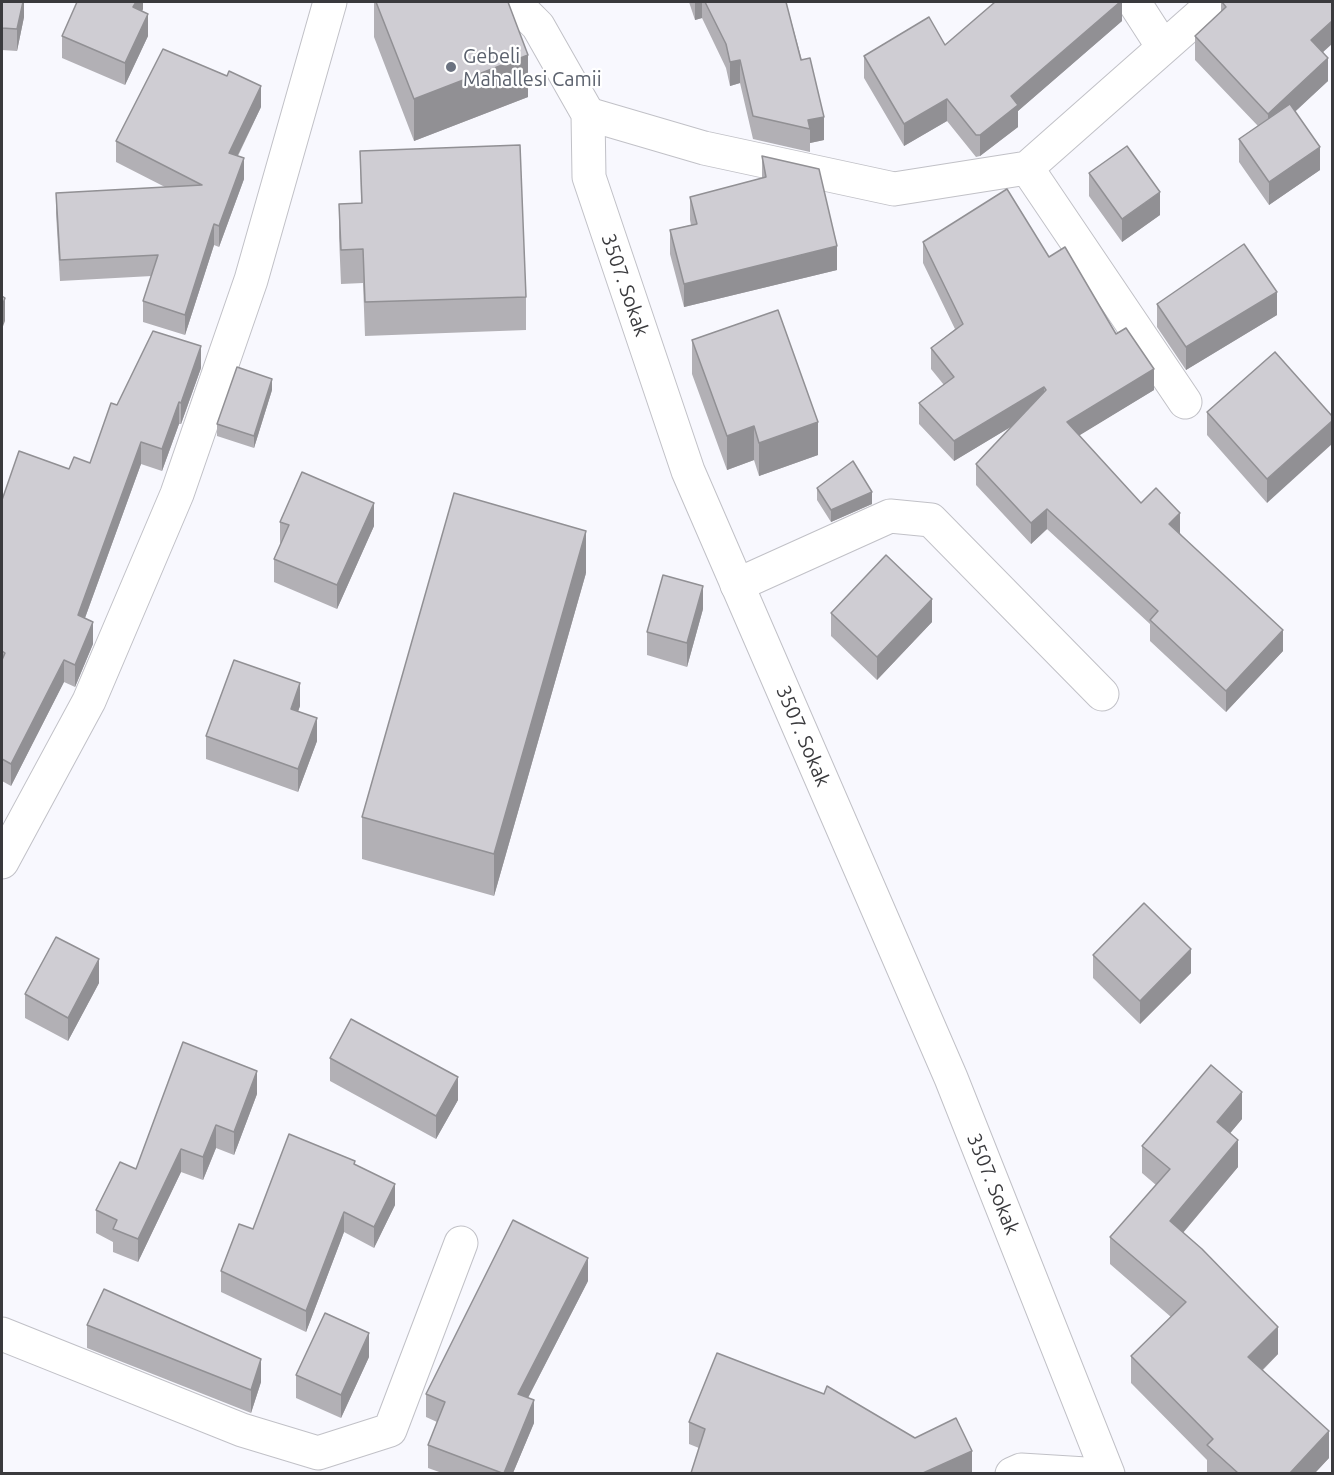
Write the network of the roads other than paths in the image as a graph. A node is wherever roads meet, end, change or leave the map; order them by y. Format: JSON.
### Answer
{"nodes":[{"id":1,"x":330,"y":2,"type":"edge"},
{"id":2,"x":514,"y":2,"type":"edge"},
{"id":3,"x":1134,"y":2,"type":"edge"},
{"id":4,"x":1215,"y":2,"type":"edge"},
{"id":5,"x":1163,"y":47,"type":"junction"},
{"id":6,"x":588,"y":114,"type":"junction"},
{"id":7,"x":1027,"y":168,"type":"junction"},
{"id":8,"x":1185,"y":402,"type":"dead end"},
{"id":9,"x":737,"y":585,"type":"junction"},
{"id":10,"x":1102,"y":694,"type":"dead end"},
{"id":11,"x":2,"y":862,"type":"edge"},
{"id":12,"x":461,"y":1243,"type":"dead end"},
{"id":13,"x":2,"y":1334,"type":"edge"},
{"id":14,"x":1012,"y":1473,"type":"edge"},
{"id":15,"x":1086,"y":1473,"type":"edge"},
{"id":16,"x":1108,"y":1473,"type":"edge"}],
"edges":[{"from":1,"to":11,"type":"street"},
{"from":2,"to":6,"type":"street","name":"3507. Sokak"},
{"from":3,"to":5,"type":"street"},
{"from":4,"to":5,"type":"street"},
{"from":5,"to":7,"type":"street"},
{"from":6,"to":7,"type":"street"},
{"from":6,"to":9,"type":"street","name":"3507. Sokak"},
{"from":7,"to":8,"type":"street"},
{"from":9,"to":10,"type":"street"},
{"from":9,"to":16,"type":"street","name":"3507. Sokak"},
{"from":12,"to":13,"type":"street"},
{"from":14,"to":15,"type":"street"}]}
